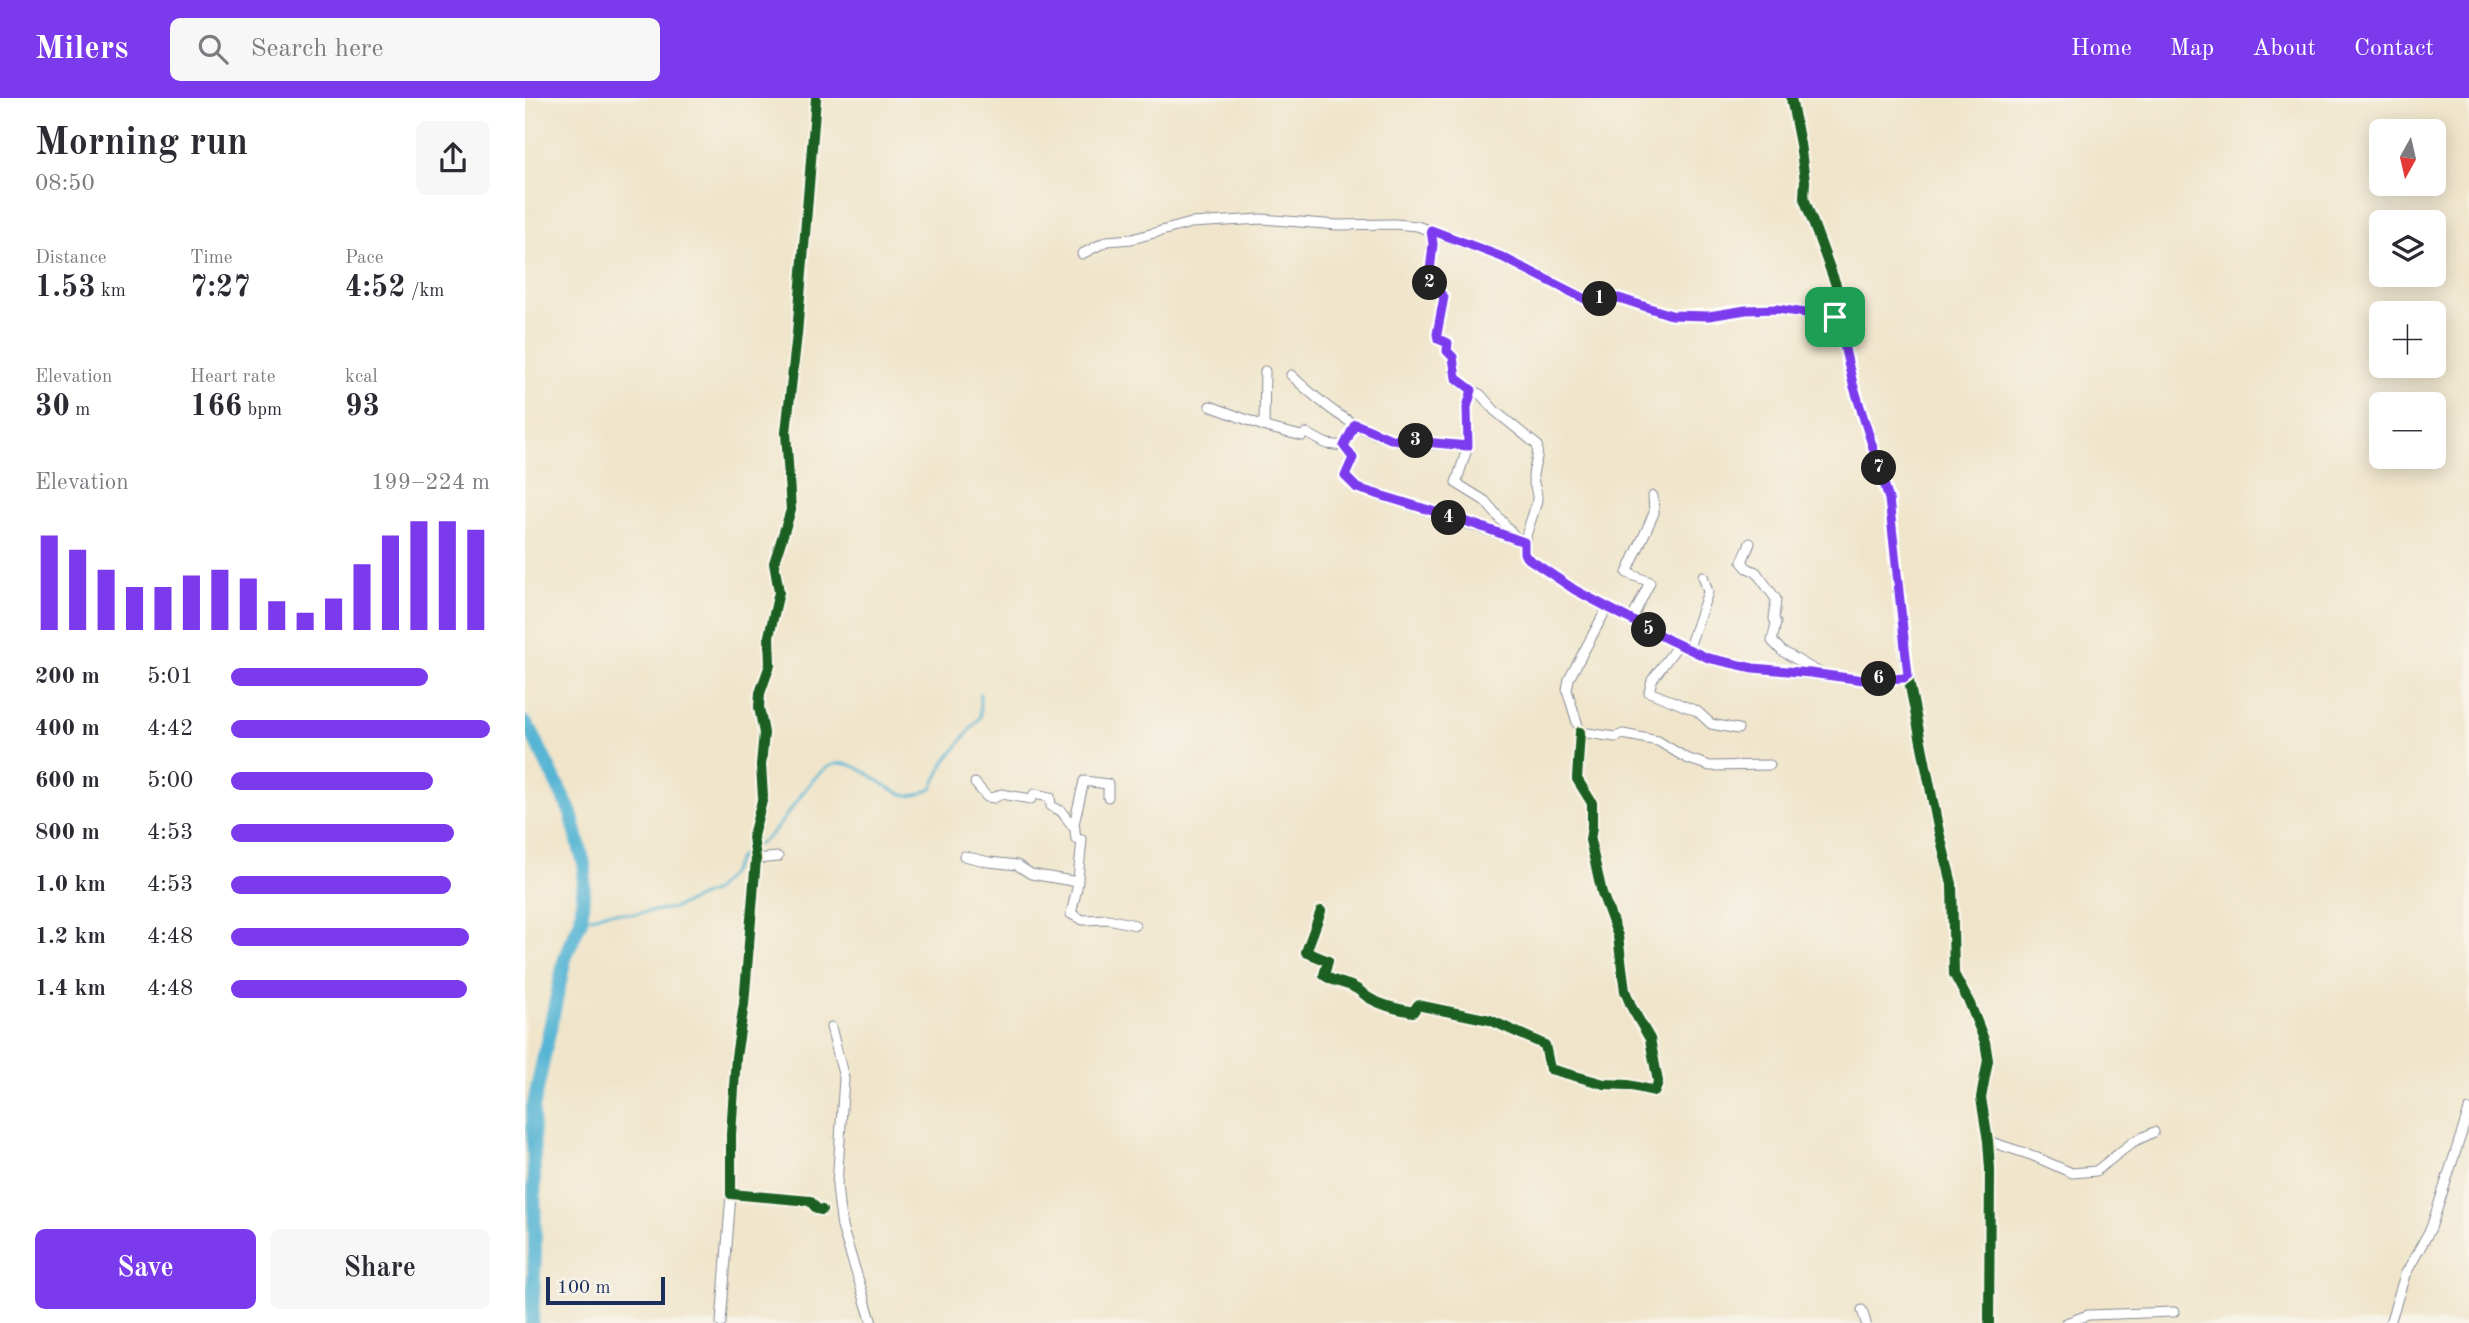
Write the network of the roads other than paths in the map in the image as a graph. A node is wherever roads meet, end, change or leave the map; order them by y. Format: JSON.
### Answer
{"nodes":[{"id":1,"x":816,"y":98,"type":"edge"},
{"id":2,"x":1791,"y":98,"type":"edge"},
{"id":3,"x":1431,"y":230,"type":"junction"},
{"id":4,"x":1082,"y":254,"type":"dead end"},
{"id":5,"x":1835,"y":317,"type":"junction"},
{"id":6,"x":1265,"y":371,"type":"dead end"},
{"id":7,"x":1291,"y":375,"type":"dead end"},
{"id":8,"x":1472,"y":390,"type":"junction"},
{"id":9,"x":1210,"y":406,"type":"dead end"},
{"id":10,"x":1355,"y":424,"type":"junction"},
{"id":11,"x":1264,"y":426,"type":"junction"},
{"id":12,"x":1344,"y":446,"type":"junction"},
{"id":13,"x":1468,"y":446,"type":"junction"},
{"id":14,"x":1653,"y":496,"type":"dead end"},
{"id":15,"x":1521,"y":541,"type":"junction"},
{"id":16,"x":1751,"y":542,"type":"dead end"},
{"id":17,"x":1703,"y":576,"type":"dead end"},
{"id":18,"x":1607,"y":608,"type":"junction"},
{"id":19,"x":1632,"y":620,"type":"junction"},
{"id":20,"x":1678,"y":645,"type":"junction"},
{"id":21,"x":1688,"y":650,"type":"junction"},
{"id":22,"x":1825,"y":675,"type":"junction"},
{"id":23,"x":1908,"y":675,"type":"junction"},
{"id":24,"x":1738,"y":729,"type":"dead end"},
{"id":25,"x":1580,"y":732,"type":"junction"},
{"id":26,"x":1770,"y":765,"type":"dead end"},
{"id":27,"x":975,"y":783,"type":"dead end"},
{"id":28,"x":1108,"y":797,"type":"dead end"},
{"id":29,"x":1075,"y":829,"type":"junction"},
{"id":30,"x":964,"y":856,"type":"dead end"},
{"id":31,"x":778,"y":857,"type":"dead end"},
{"id":32,"x":756,"y":859,"type":"junction"},
{"id":33,"x":1078,"y":882,"type":"junction"},
{"id":34,"x":1321,"y":911,"type":"dead end"},
{"id":35,"x":1135,"y":925,"type":"dead end"},
{"id":36,"x":831,"y":1027,"type":"dead end"},
{"id":37,"x":2469,"y":1110,"type":"edge"},
{"id":38,"x":2154,"y":1132,"type":"dead end"},
{"id":39,"x":1988,"y":1141,"type":"junction"},
{"id":40,"x":731,"y":1194,"type":"junction"},
{"id":41,"x":821,"y":1210,"type":"dead end"},
{"id":42,"x":1862,"y":1310,"type":"dead end"},
{"id":43,"x":2174,"y":1312,"type":"dead end"},
{"id":44,"x":721,"y":1323,"type":"edge"},
{"id":45,"x":872,"y":1323,"type":"edge"},
{"id":46,"x":1865,"y":1323,"type":"edge"},
{"id":47,"x":1989,"y":1323,"type":"edge"},
{"id":48,"x":2066,"y":1323,"type":"edge"},
{"id":49,"x":2390,"y":1323,"type":"edge"}],
"edges":[{"from":1,"to":32,"type":"street"},
{"from":2,"to":5,"type":"street"},
{"from":3,"to":4,"type":"street"},
{"from":3,"to":5,"type":"street"},
{"from":3,"to":8,"type":"street"},
{"from":5,"to":23,"type":"street"},
{"from":6,"to":11,"type":"street"},
{"from":7,"to":10,"type":"street"},
{"from":8,"to":13,"type":"street"},
{"from":8,"to":15,"type":"street"},
{"from":9,"to":11,"type":"street"},
{"from":10,"to":12,"type":"street"},
{"from":10,"to":13,"type":"street"},
{"from":11,"to":12,"type":"street"},
{"from":12,"to":15,"type":"street"},
{"from":13,"to":15,"type":"street"},
{"from":14,"to":19,"type":"street"},
{"from":15,"to":18,"type":"street"},
{"from":16,"to":22,"type":"street"},
{"from":17,"to":21,"type":"street"},
{"from":18,"to":19,"type":"street"},
{"from":18,"to":25,"type":"street"},
{"from":19,"to":20,"type":"street"},
{"from":20,"to":21,"type":"street"},
{"from":20,"to":24,"type":"street"},
{"from":21,"to":22,"type":"street"},
{"from":22,"to":23,"type":"street"},
{"from":23,"to":39,"type":"street"},
{"from":25,"to":26,"type":"street"},
{"from":25,"to":34,"type":"street"},
{"from":27,"to":29,"type":"street"},
{"from":28,"to":29,"type":"street"},
{"from":29,"to":33,"type":"street"},
{"from":30,"to":33,"type":"street"},
{"from":31,"to":32,"type":"street"},
{"from":32,"to":40,"type":"street"},
{"from":33,"to":35,"type":"street"},
{"from":36,"to":45,"type":"street"},
{"from":37,"to":49,"type":"street"},
{"from":38,"to":39,"type":"street"},
{"from":39,"to":47,"type":"street"},
{"from":40,"to":41,"type":"street"},
{"from":40,"to":44,"type":"street"},
{"from":42,"to":46,"type":"street"},
{"from":43,"to":48,"type":"street"}]}
